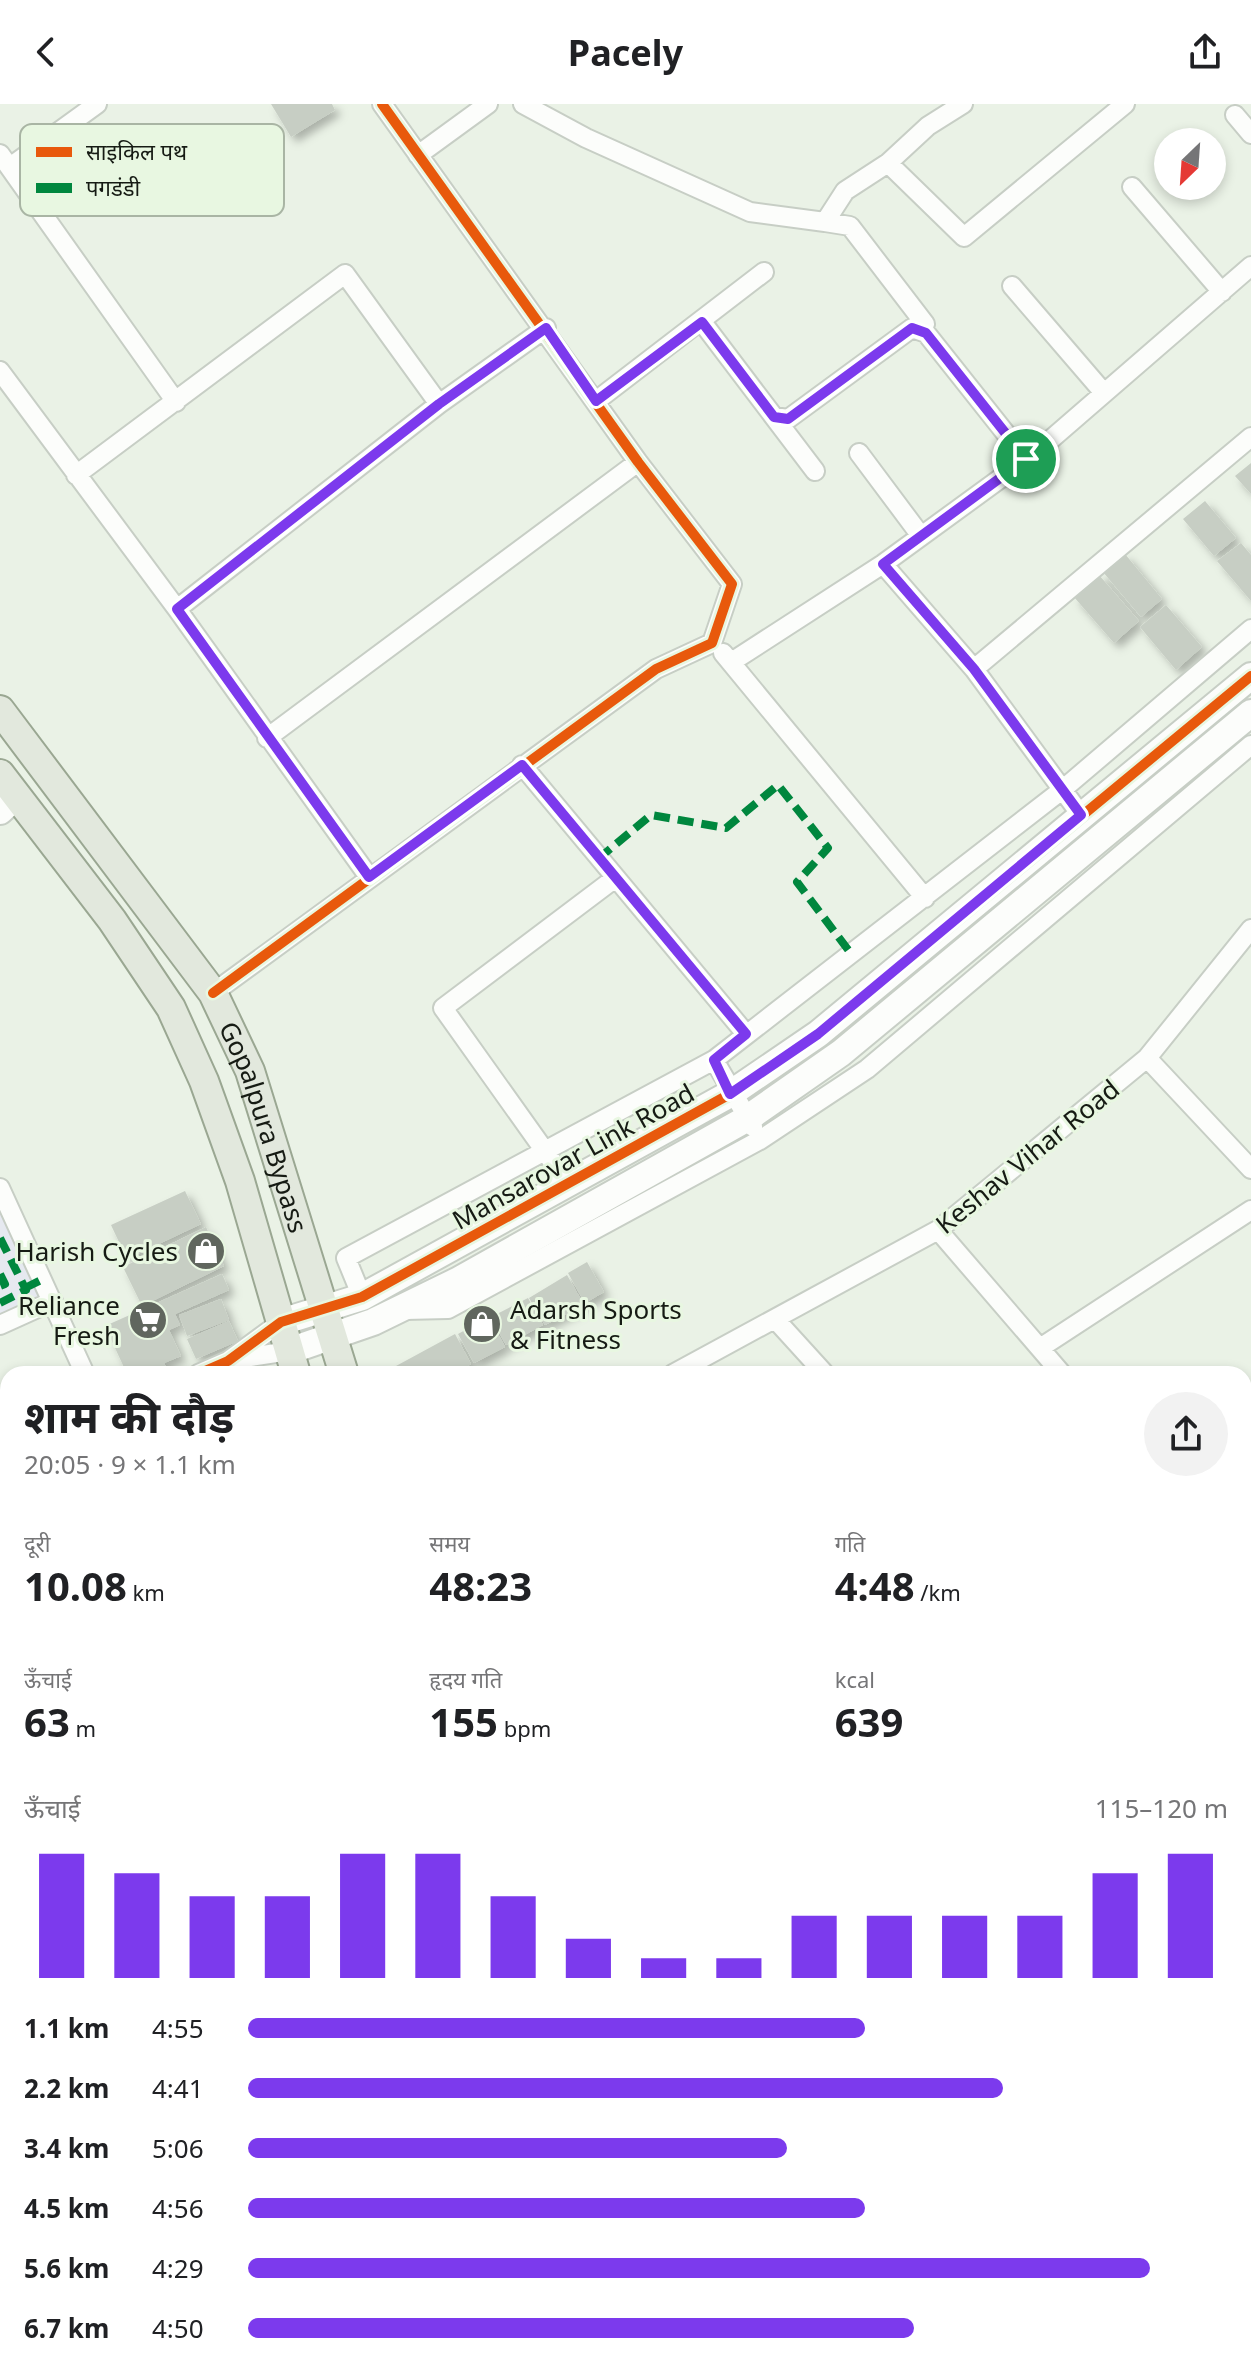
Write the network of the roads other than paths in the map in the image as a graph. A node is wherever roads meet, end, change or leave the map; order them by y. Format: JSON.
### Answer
{"nodes":[{"id":1,"x":97,"y":104,"type":"edge"},
{"id":2,"x":382,"y":104,"type":"edge"},
{"id":3,"x":488,"y":104,"type":"edge"},
{"id":4,"x":523,"y":104,"type":"edge"},
{"id":5,"x":963,"y":104,"type":"edge"},
{"id":6,"x":1125,"y":104,"type":"edge"},
{"id":7,"x":1235,"y":115,"type":"dead end"},
{"id":8,"x":65,"y":124,"type":"edge"},
{"id":9,"x":1251,"y":134,"type":"edge"},
{"id":10,"x":418,"y":155,"type":"junction"},
{"id":11,"x":5,"y":161,"type":"edge"},
{"id":12,"x":888,"y":163,"type":"junction"},
{"id":13,"x":20,"y":182,"type":"edge"},
{"id":14,"x":1132,"y":187,"type":"dead end"},
{"id":15,"x":44,"y":216,"type":"edge"},
{"id":16,"x":825,"y":222,"type":"junction"},
{"id":17,"x":1251,"y":266,"type":"edge"},
{"id":18,"x":764,"y":272,"type":"dead end"},
{"id":19,"x":1012,"y":286,"type":"dead end"},
{"id":20,"x":1222,"y":292,"type":"junction"},
{"id":21,"x":702,"y":322,"type":"junction"},
{"id":22,"x":925,"y":324,"type":"dead end"},
{"id":23,"x":546,"y":328,"type":"junction"},
{"id":24,"x":0,"y":371,"type":"edge"},
{"id":25,"x":1104,"y":393,"type":"junction"},
{"id":26,"x":596,"y":401,"type":"junction"},
{"id":27,"x":176,"y":402,"type":"junction"},
{"id":28,"x":439,"y":404,"type":"junction"},
{"id":29,"x":774,"y":417,"type":"junction"},
{"id":30,"x":1251,"y":437,"type":"edge"},
{"id":31,"x":859,"y":453,"type":"dead end"},
{"id":32,"x":1026,"y":459,"type":"junction"},
{"id":33,"x":638,"y":462,"type":"junction"},
{"id":34,"x":815,"y":471,"type":"dead end"},
{"id":35,"x":76,"y":475,"type":"junction"},
{"id":36,"x":921,"y":536,"type":"junction"},
{"id":37,"x":883,"y":564,"type":"junction"},
{"id":38,"x":177,"y":609,"type":"junction"},
{"id":39,"x":1251,"y":629,"type":"edge"},
{"id":40,"x":712,"y":643,"type":"junction"},
{"id":41,"x":733,"y":661,"type":"junction"},
{"id":42,"x":974,"y":669,"type":"junction"},
{"id":43,"x":1248,"y":679,"type":"edge"},
{"id":44,"x":0,"y":710,"type":"edge"},
{"id":45,"x":1251,"y":713,"type":"edge"},
{"id":46,"x":267,"y":738,"type":"junction"},
{"id":47,"x":1251,"y":745,"type":"edge"},
{"id":48,"x":522,"y":765,"type":"junction"},
{"id":49,"x":1062,"y":790,"type":"junction"},
{"id":50,"x":5,"y":794,"type":"edge"},
{"id":51,"x":1081,"y":815,"type":"junction"},
{"id":52,"x":1139,"y":822,"type":"junction"},
{"id":53,"x":369,"y":877,"type":"junction"},
{"id":54,"x":614,"y":879,"type":"junction"},
{"id":55,"x":925,"y":898,"type":"junction"},
{"id":56,"x":1251,"y":929,"type":"edge"},
{"id":57,"x":213,"y":993,"type":"junction"},
{"id":58,"x":746,"y":1034,"type":"junction"},
{"id":59,"x":1147,"y":1058,"type":"junction"},
{"id":60,"x":714,"y":1060,"type":"junction"},
{"id":61,"x":730,"y":1094,"type":"junction"},
{"id":62,"x":754,"y":1129,"type":"junction"},
{"id":63,"x":545,"y":1149,"type":"junction"},
{"id":64,"x":1251,"y":1169,"type":"edge"},
{"id":65,"x":569,"y":1185,"type":"junction"},
{"id":66,"x":0,"y":1188,"type":"edge"},
{"id":67,"x":1251,"y":1210,"type":"edge"},
{"id":68,"x":938,"y":1230,"type":"junction"},
{"id":69,"x":362,"y":1297,"type":"junction"},
{"id":70,"x":53,"y":1301,"type":"junction"},
{"id":71,"x":775,"y":1319,"type":"junction"},
{"id":72,"x":281,"y":1322,"type":"junction"},
{"id":73,"x":328,"y":1323,"type":"junction"},
{"id":74,"x":0,"y":1325,"type":"edge"},
{"id":75,"x":1040,"y":1348,"type":"junction"},
{"id":76,"x":228,"y":1361,"type":"junction"},
{"id":77,"x":292,"y":1363,"type":"edge"},
{"id":78,"x":81,"y":1366,"type":"edge"},
{"id":79,"x":216,"y":1366,"type":"edge"},
{"id":80,"x":341,"y":1366,"type":"edge"},
{"id":81,"x":688,"y":1366,"type":"edge"},
{"id":82,"x":818,"y":1366,"type":"edge"},
{"id":83,"x":1055,"y":1366,"type":"edge"}],
"edges":[{"from":1,"to":8,"type":"street"},
{"from":2,"to":10,"type":"street"},
{"from":3,"to":10,"type":"street"},
{"from":4,"to":16,"type":"street"},
{"from":5,"to":12,"type":"street"},
{"from":6,"to":12,"type":"street"},
{"from":7,"to":9,"type":"street"},
{"from":10,"to":23,"type":"street"},
{"from":11,"to":13,"type":"street"},
{"from":12,"to":16,"type":"street"},
{"from":14,"to":20,"type":"street"},
{"from":15,"to":27,"type":"street"},
{"from":16,"to":22,"type":"street"},
{"from":17,"to":20,"type":"street"},
{"from":18,"to":21,"type":"street"},
{"from":19,"to":25,"type":"street"},
{"from":20,"to":25,"type":"street"},
{"from":21,"to":26,"type":"street"},
{"from":21,"to":29,"type":"street"},
{"from":23,"to":26,"type":"street"},
{"from":23,"to":28,"type":"street"},
{"from":24,"to":35,"type":"street"},
{"from":25,"to":32,"type":"street"},
{"from":26,"to":33,"type":"street"},
{"from":27,"to":28,"type":"street"},
{"from":27,"to":35,"type":"street"},
{"from":28,"to":38,"type":"street"},
{"from":29,"to":32,"type":"street"},
{"from":29,"to":34,"type":"street"},
{"from":30,"to":42,"type":"street"},
{"from":31,"to":36,"type":"street"},
{"from":32,"to":36,"type":"street"},
{"from":33,"to":40,"type":"street"},
{"from":33,"to":46,"type":"street"},
{"from":35,"to":38,"type":"street"},
{"from":36,"to":37,"type":"street"},
{"from":37,"to":41,"type":"street"},
{"from":37,"to":42,"type":"street"},
{"from":38,"to":46,"type":"street"},
{"from":39,"to":49,"type":"street"},
{"from":40,"to":41,"type":"street"},
{"from":40,"to":48,"type":"street"},
{"from":41,"to":55,"type":"street"},
{"from":42,"to":49,"type":"street"},
{"from":43,"to":51,"type":"street","name":"Mansarovar Link Road"},
{"from":44,"to":57,"type":"main road","name":"Gopalpura Bypass"},
{"from":45,"to":52,"type":"street","name":"Mansarovar Link Road"},
{"from":46,"to":53,"type":"street"},
{"from":47,"to":52,"type":"street"},
{"from":48,"to":53,"type":"street"},
{"from":48,"to":54,"type":"street"},
{"from":49,"to":51,"type":"street"},
{"from":49,"to":55,"type":"street"},
{"from":50,"to":72,"type":"main road","name":"Gopalpura Bypass"},
{"from":51,"to":61,"type":"street","name":"Mansarovar Link Road"},
{"from":52,"to":62,"type":"street","name":"Mansarovar Link Road"},
{"from":53,"to":57,"type":"street"},
{"from":54,"to":58,"type":"street"},
{"from":54,"to":63,"type":"street"},
{"from":55,"to":58,"type":"street"},
{"from":56,"to":59,"type":"street","name":"Keshav Vihar Road"},
{"from":57,"to":73,"type":"main road","name":"Gopalpura Bypass"},
{"from":58,"to":60,"type":"street"},
{"from":59,"to":64,"type":"street"},
{"from":59,"to":68,"type":"street","name":"Keshav Vihar Road"},
{"from":60,"to":61,"type":"street"},
{"from":60,"to":63,"type":"street"},
{"from":61,"to":62,"type":"street"},
{"from":61,"to":65,"type":"street","name":"Mansarovar Link Road"},
{"from":62,"to":73,"type":"street","name":"Mansarovar Link Road"},
{"from":63,"to":65,"type":"street"},
{"from":63,"to":69,"type":"street"},
{"from":65,"to":69,"type":"street","name":"Mansarovar Link Road"},
{"from":66,"to":70,"type":"street"},
{"from":67,"to":75,"type":"street"},
{"from":68,"to":71,"type":"street","name":"Keshav Vihar Road"},
{"from":68,"to":75,"type":"street"},
{"from":69,"to":73,"type":"street","name":"Mansarovar Link Road"},
{"from":70,"to":74,"type":"street"},
{"from":70,"to":78,"type":"street"},
{"from":71,"to":81,"type":"street","name":"Keshav Vihar Road"},
{"from":71,"to":82,"type":"street"},
{"from":72,"to":73,"type":"street","name":"Mansarovar Link Road"},
{"from":72,"to":76,"type":"street","name":"Mansarovar Link Road"},
{"from":72,"to":77,"type":"main road","name":"Gopalpura Bypass"},
{"from":73,"to":77,"type":"street","name":"Mansarovar Link Road"},
{"from":73,"to":80,"type":"main road","name":"Gopalpura Bypass"},
{"from":75,"to":83,"type":"street"},
{"from":76,"to":77,"type":"street","name":"Mansarovar Link Road"},
{"from":76,"to":79,"type":"street"}]}
